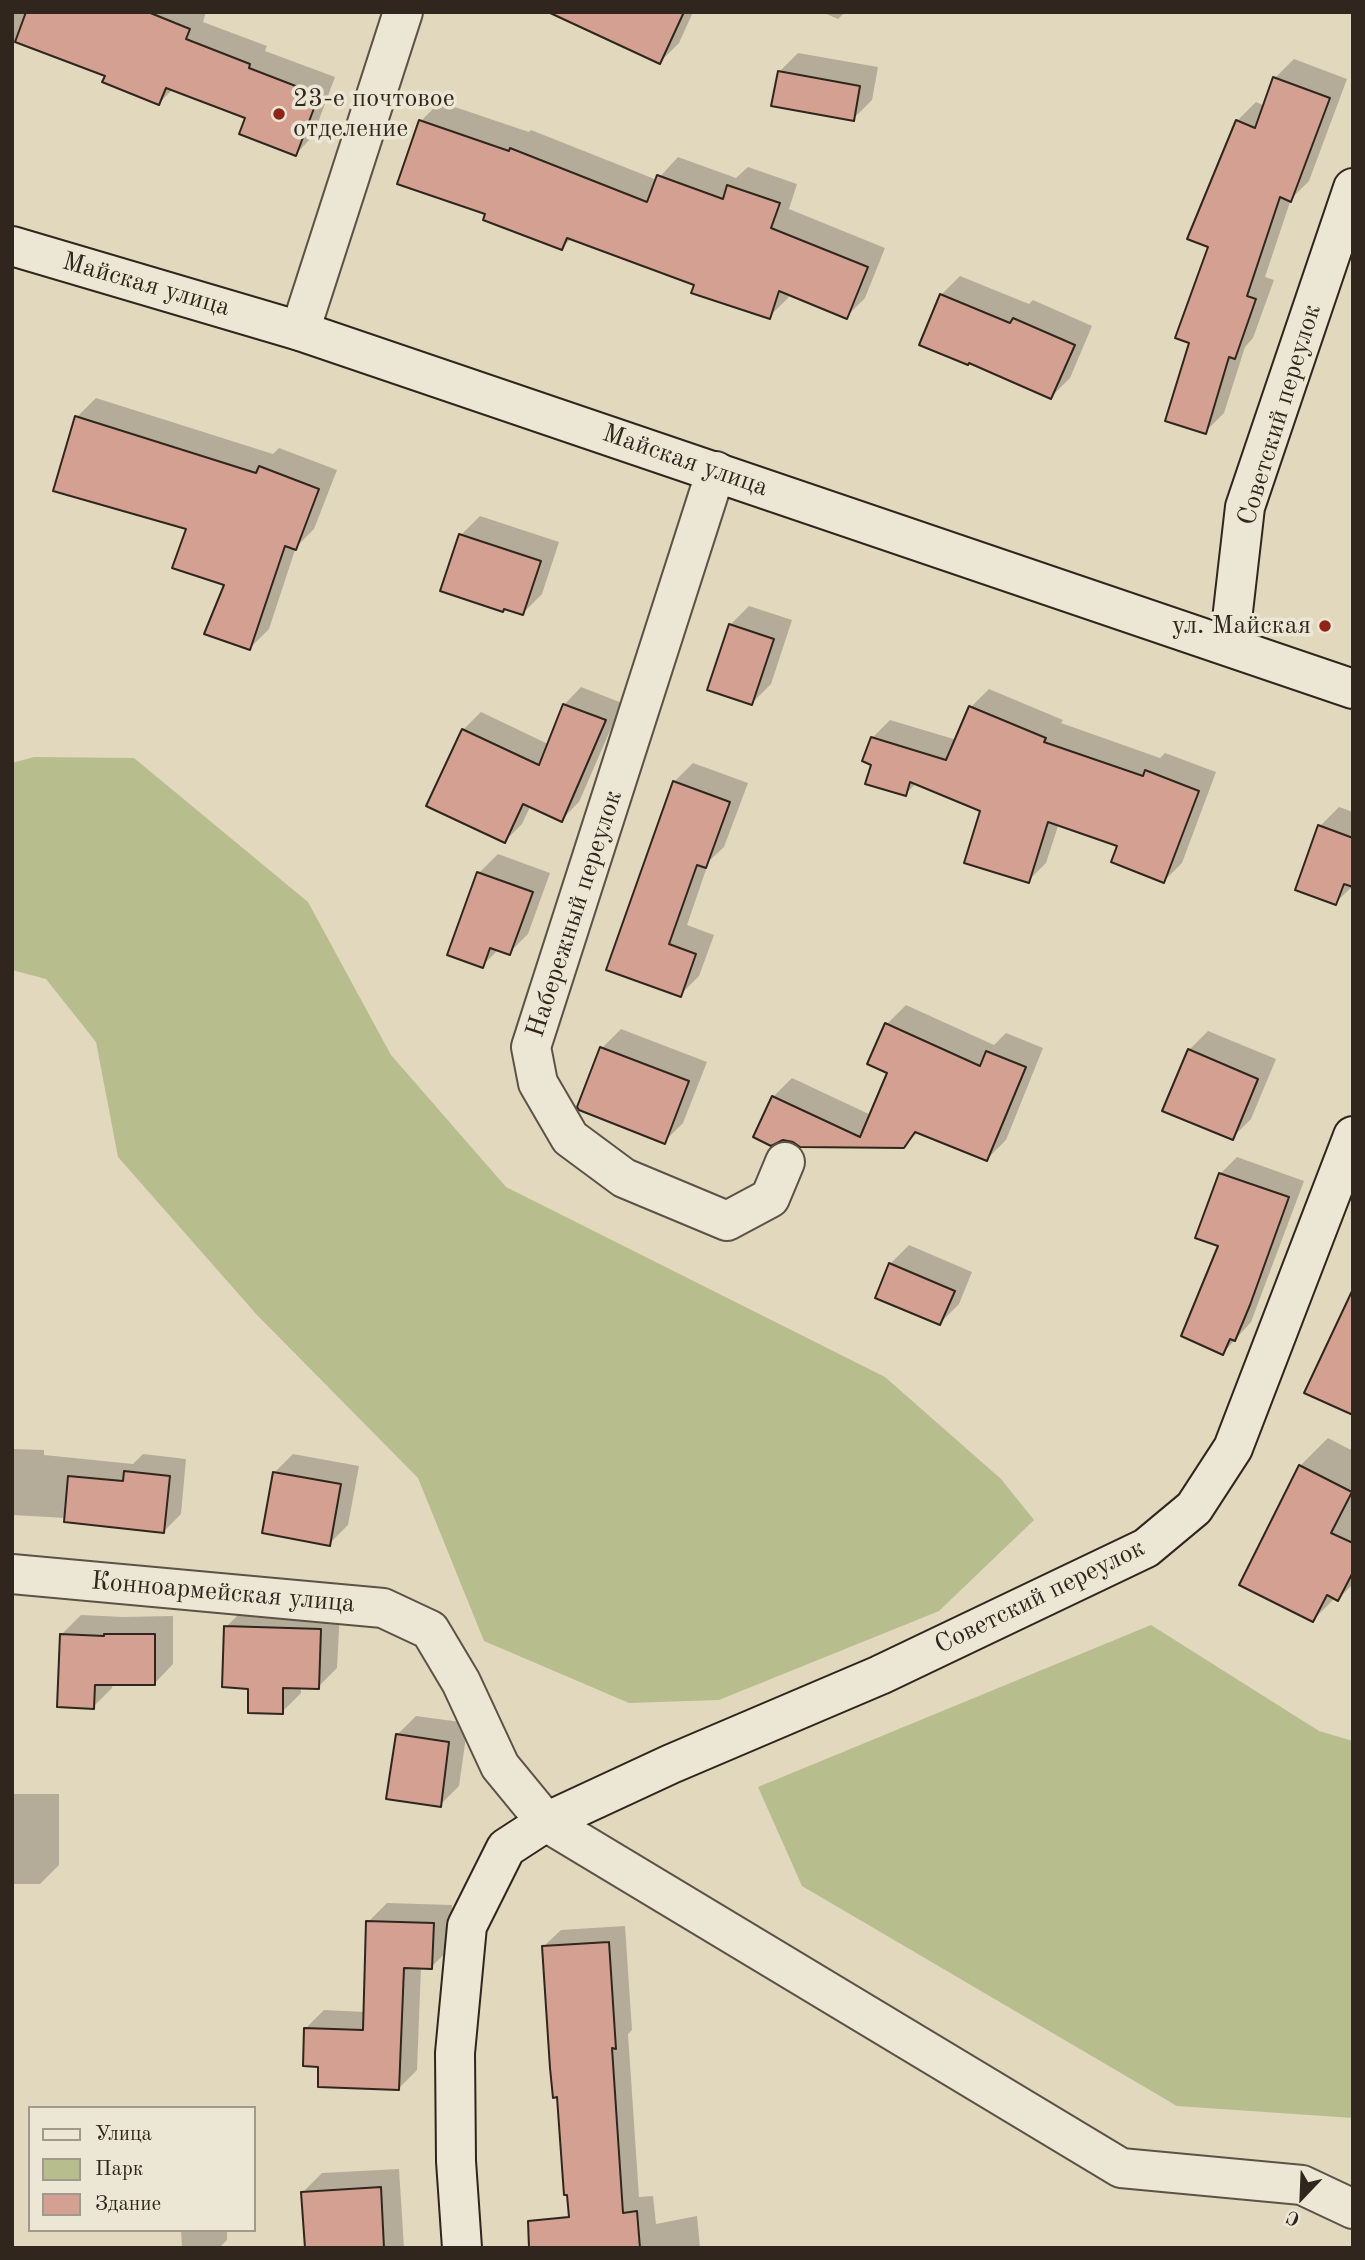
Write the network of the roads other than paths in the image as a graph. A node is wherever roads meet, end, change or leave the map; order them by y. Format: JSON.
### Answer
{"nodes":[{"id":1,"x":403,"y":12,"type":"edge"},
{"id":2,"x":1353,"y":188,"type":"edge"},
{"id":3,"x":12,"y":246,"type":"edge"},
{"id":4,"x":300,"y":331,"type":"junction"},
{"id":5,"x":716,"y":471,"type":"junction"},
{"id":6,"x":1229,"y":646,"type":"junction"},
{"id":7,"x":1353,"y":689,"type":"edge"},
{"id":8,"x":1353,"y":1136,"type":"edge"},
{"id":9,"x":785,"y":1162,"type":"dead end"},
{"id":10,"x":12,"y":1574,"type":"edge"},
{"id":11,"x":546,"y":1822,"type":"junction"},
{"id":12,"x":1353,"y":2209,"type":"edge"},
{"id":13,"x":462,"y":2248,"type":"edge"}],
"edges":[{"from":1,"to":4,"type":"street"},
{"from":2,"to":6,"type":"street","name":"Советский переулок"},
{"from":3,"to":4,"type":"street","name":"Майская улица"},
{"from":4,"to":5,"type":"street","name":"Майская улица"},
{"from":5,"to":6,"type":"street","name":"Майская улица"},
{"from":5,"to":9,"type":"street","name":"Набережный переулок"},
{"from":6,"to":7,"type":"street","name":"Майская улица"},
{"from":8,"to":11,"type":"street","name":"Советский переулок"},
{"from":10,"to":11,"type":"street","name":"Конноармейская улица"},
{"from":11,"to":12,"type":"street"},
{"from":11,"to":13,"type":"street","name":"Советский переулок"}]}
